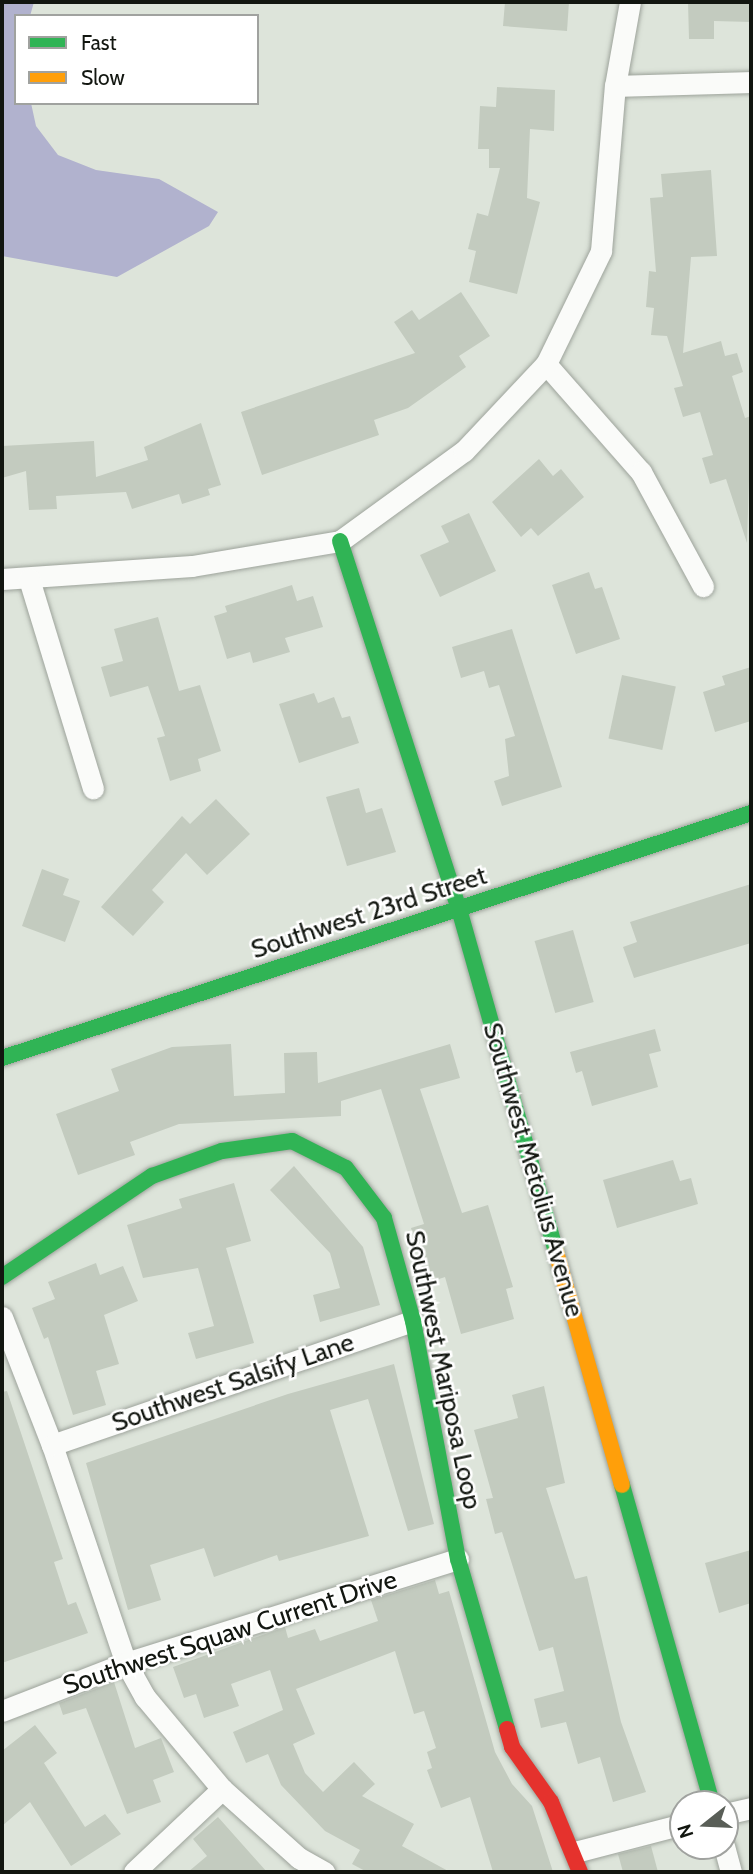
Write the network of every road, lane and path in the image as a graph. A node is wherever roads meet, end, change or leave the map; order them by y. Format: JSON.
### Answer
{"nodes":[{"id":1,"x":630,"y":2,"type":"edge"},
{"id":2,"x":751,"y":82,"type":"edge"},
{"id":3,"x":615,"y":86,"type":"junction"},
{"id":4,"x":546,"y":364,"type":"junction"},
{"id":5,"x":340,"y":541,"type":"junction"},
{"id":6,"x":2,"y":579,"type":"edge"},
{"id":7,"x":29,"y":579,"type":"junction"},
{"id":8,"x":704,"y":586,"type":"dead end"},
{"id":9,"x":93,"y":788,"type":"dead end"},
{"id":10,"x":751,"y":813,"type":"edge"},
{"id":11,"x":459,"y":909,"type":"junction"},
{"id":12,"x":2,"y":1058,"type":"edge"},
{"id":13,"x":2,"y":1278,"type":"edge"},
{"id":14,"x":2,"y":1317,"type":"edge"},
{"id":15,"x":413,"y":1321,"type":"junction"},
{"id":16,"x":52,"y":1445,"type":"junction"},
{"id":17,"x":458,"y":1559,"type":"junction"},
{"id":18,"x":126,"y":1663,"type":"junction"},
{"id":19,"x":2,"y":1711,"type":"edge"},
{"id":20,"x":222,"y":1789,"type":"junction"},
{"id":21,"x":708,"y":1790,"type":"edge"},
{"id":22,"x":669,"y":1829,"type":"edge"},
{"id":23,"x":577,"y":1862,"type":"edge"},
{"id":24,"x":134,"y":1872,"type":"edge"},
{"id":25,"x":324,"y":1872,"type":"edge"}],
"edges":[{"from":1,"to":3,"type":"street"},
{"from":2,"to":3,"type":"street"},
{"from":3,"to":4,"type":"street"},
{"from":4,"to":5,"type":"street"},
{"from":4,"to":8,"type":"street"},
{"from":5,"to":7,"type":"street"},
{"from":5,"to":11,"type":"street","name":"Southwest Metolius Avenue"},
{"from":6,"to":7,"type":"street"},
{"from":7,"to":9,"type":"street"},
{"from":10,"to":11,"type":"street","name":"Southwest 23rd Street"},
{"from":11,"to":12,"type":"street","name":"Southwest 23rd Street"},
{"from":11,"to":21,"type":"street","name":"Southwest Metolius Avenue"},
{"from":13,"to":15,"type":"street","name":"Southwest Mariposa Loop"},
{"from":14,"to":16,"type":"street"},
{"from":15,"to":16,"type":"street","name":"Southwest Salsify Lane"},
{"from":15,"to":17,"type":"street","name":"Southwest Mariposa Loop"},
{"from":16,"to":18,"type":"street"},
{"from":17,"to":18,"type":"street","name":"Southwest Squaw Current Drive"},
{"from":17,"to":23,"type":"street","name":"Southwest Mariposa Loop"},
{"from":18,"to":19,"type":"street","name":"Southwest Squaw Current Drive"},
{"from":18,"to":20,"type":"street"},
{"from":20,"to":24,"type":"street"},
{"from":20,"to":25,"type":"street"},
{"from":22,"to":23,"type":"street"}]}
